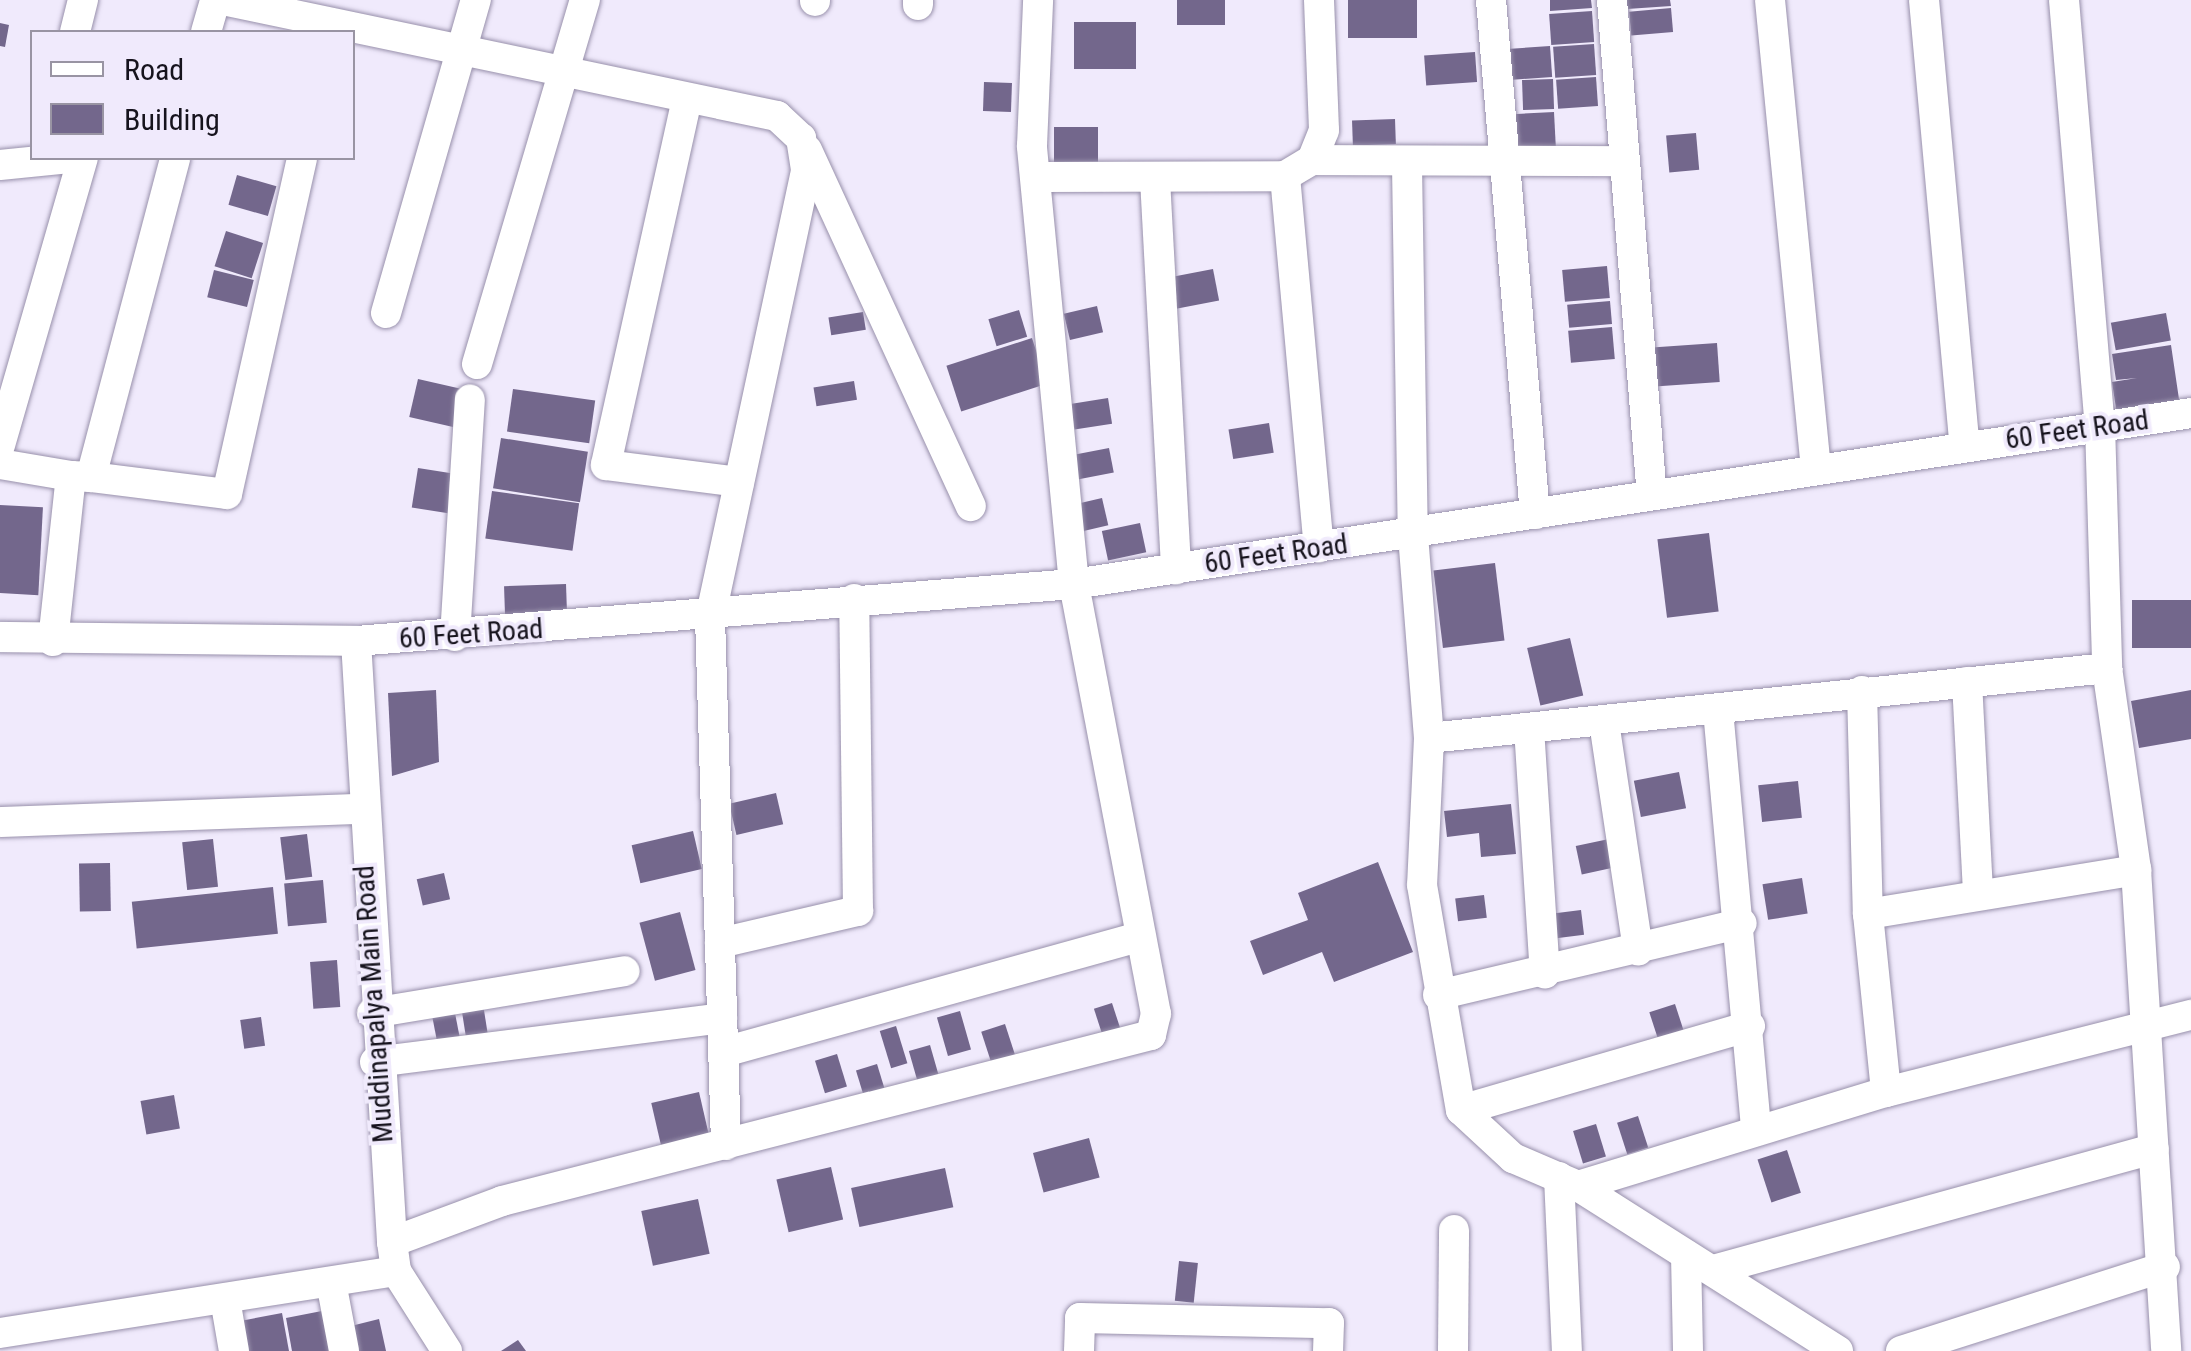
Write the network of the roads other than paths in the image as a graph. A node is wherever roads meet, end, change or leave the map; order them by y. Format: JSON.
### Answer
{"nodes":[{"id":1,"x":84,"y":0,"type":"edge"},
{"id":2,"x":215,"y":0,"type":"edge"},
{"id":3,"x":223,"y":0,"type":"edge"},
{"id":4,"x":476,"y":0,"type":"edge"},
{"id":5,"x":585,"y":0,"type":"edge"},
{"id":6,"x":1038,"y":0,"type":"edge"},
{"id":7,"x":1320,"y":0,"type":"edge"},
{"id":8,"x":1491,"y":0,"type":"edge"},
{"id":9,"x":1612,"y":0,"type":"edge"},
{"id":10,"x":1770,"y":0,"type":"edge"},
{"id":11,"x":1924,"y":0,"type":"edge"},
{"id":12,"x":2064,"y":0,"type":"edge"},
{"id":13,"x":334,"y":19,"type":"edge"},
{"id":14,"x":76,"y":30,"type":"edge"},
{"id":15,"x":207,"y":30,"type":"edge"},
{"id":16,"x":456,"y":51,"type":"junction"},
{"id":17,"x":559,"y":74,"type":"junction"},
{"id":18,"x":687,"y":99,"type":"junction"},
{"id":19,"x":801,"y":138,"type":"junction"},
{"id":20,"x":36,"y":160,"type":"edge"},
{"id":21,"x":81,"y":160,"type":"edge"},
{"id":22,"x":174,"y":160,"type":"edge"},
{"id":23,"x":302,"y":160,"type":"edge"},
{"id":24,"x":1312,"y":160,"type":"junction"},
{"id":25,"x":1624,"y":161,"type":"junction"},
{"id":26,"x":1500,"y":163,"type":"junction"},
{"id":27,"x":0,"y":165,"type":"edge"},
{"id":28,"x":1407,"y":165,"type":"junction"},
{"id":29,"x":1285,"y":176,"type":"junction"},
{"id":30,"x":1041,"y":177,"type":"junction"},
{"id":31,"x":1155,"y":178,"type":"junction"},
{"id":32,"x":386,"y":313,"type":"dead end"},
{"id":33,"x":477,"y":364,"type":"dead end"},
{"id":34,"x":470,"y":399,"type":"dead end"},
{"id":35,"x":2191,"y":414,"type":"edge"},
{"id":36,"x":2100,"y":426,"type":"junction"},
{"id":37,"x":0,"y":446,"type":"edge"},
{"id":38,"x":1965,"y":447,"type":"junction"},
{"id":39,"x":0,"y":464,"type":"edge"},
{"id":40,"x":1816,"y":470,"type":"junction"},
{"id":41,"x":81,"y":477,"type":"junction"},
{"id":42,"x":739,"y":482,"type":"junction"},
{"id":43,"x":1652,"y":496,"type":"junction"},
{"id":44,"x":971,"y":506,"type":"dead end"},
{"id":45,"x":1535,"y":514,"type":"junction"},
{"id":46,"x":1412,"y":535,"type":"junction"},
{"id":47,"x":1319,"y":547,"type":"junction"},
{"id":48,"x":1176,"y":569,"type":"junction"},
{"id":49,"x":1074,"y":584,"type":"junction"},
{"id":50,"x":854,"y":599,"type":"junction"},
{"id":51,"x":710,"y":617,"type":"junction"},
{"id":52,"x":456,"y":636,"type":"junction"},
{"id":53,"x":0,"y":637,"type":"edge"},
{"id":54,"x":54,"y":641,"type":"junction"},
{"id":55,"x":356,"y":641,"type":"junction"},
{"id":56,"x":2107,"y":668,"type":"junction"},
{"id":57,"x":1967,"y":682,"type":"junction"},
{"id":58,"x":1862,"y":691,"type":"junction"},
{"id":59,"x":1718,"y":710,"type":"junction"},
{"id":60,"x":1604,"y":722,"type":"junction"},
{"id":61,"x":1529,"y":728,"type":"junction"},
{"id":62,"x":1429,"y":738,"type":"junction"},
{"id":63,"x":362,"y":809,"type":"junction"},
{"id":64,"x":0,"y":822,"type":"edge"},
{"id":65,"x":2136,"y":870,"type":"junction"},
{"id":66,"x":1978,"y":892,"type":"junction"},
{"id":67,"x":1868,"y":914,"type":"junction"},
{"id":68,"x":1742,"y":923,"type":"junction"},
{"id":69,"x":1136,"y":938,"type":"junction"},
{"id":70,"x":720,"y":943,"type":"junction"},
{"id":71,"x":1638,"y":950,"type":"junction"},
{"id":72,"x":625,"y":971,"type":"dead end"},
{"id":73,"x":1545,"y":973,"type":"junction"},
{"id":74,"x":1438,"y":995,"type":"junction"},
{"id":75,"x":372,"y":1013,"type":"junction"},
{"id":76,"x":2191,"y":1015,"type":"edge"},
{"id":77,"x":722,"y":1018,"type":"junction"},
{"id":78,"x":1750,"y":1026,"type":"junction"},
{"id":79,"x":2146,"y":1027,"type":"junction"},
{"id":80,"x":724,"y":1052,"type":"junction"},
{"id":81,"x":375,"y":1062,"type":"junction"},
{"id":82,"x":1886,"y":1092,"type":"junction"},
{"id":83,"x":1461,"y":1110,"type":"junction"},
{"id":84,"x":1756,"y":1129,"type":"junction"},
{"id":85,"x":726,"y":1145,"type":"junction"},
{"id":86,"x":2154,"y":1149,"type":"junction"},
{"id":87,"x":1569,"y":1182,"type":"junction"},
{"id":88,"x":1454,"y":1230,"type":"dead end"},
{"id":89,"x":1686,"y":1255,"type":"junction"},
{"id":90,"x":394,"y":1256,"type":"junction"},
{"id":91,"x":2165,"y":1267,"type":"junction"},
{"id":92,"x":1717,"y":1270,"type":"junction"},
{"id":93,"x":331,"y":1282,"type":"junction"},
{"id":94,"x":225,"y":1298,"type":"junction"},
{"id":95,"x":0,"y":1333,"type":"edge"},
{"id":96,"x":1804,"y":1343,"type":"edge"},
{"id":97,"x":234,"y":1351,"type":"edge"},
{"id":98,"x":344,"y":1351,"type":"edge"},
{"id":99,"x":448,"y":1351,"type":"edge"},
{"id":100,"x":1079,"y":1351,"type":"edge"},
{"id":101,"x":1328,"y":1351,"type":"edge"},
{"id":102,"x":1454,"y":1351,"type":"edge"},
{"id":103,"x":1567,"y":1351,"type":"edge"},
{"id":104,"x":1688,"y":1351,"type":"edge"},
{"id":105,"x":1838,"y":1351,"type":"edge"},
{"id":106,"x":1901,"y":1351,"type":"edge"},
{"id":107,"x":2166,"y":1351,"type":"edge"}],
"edges":[{"from":1,"to":14,"type":"street"},
{"from":2,"to":15,"type":"street"},
{"from":3,"to":13,"type":"street"},
{"from":4,"to":16,"type":"street"},
{"from":5,"to":17,"type":"street"},
{"from":6,"to":30,"type":"street"},
{"from":7,"to":24,"type":"street"},
{"from":8,"to":26,"type":"street"},
{"from":9,"to":25,"type":"street"},
{"from":10,"to":40,"type":"street"},
{"from":11,"to":38,"type":"street"},
{"from":12,"to":36,"type":"street"},
{"from":13,"to":16,"type":"street"},
{"from":16,"to":17,"type":"street"},
{"from":16,"to":32,"type":"street"},
{"from":17,"to":18,"type":"street"},
{"from":17,"to":33,"type":"street"},
{"from":18,"to":19,"type":"street"},
{"from":18,"to":42,"type":"street"},
{"from":19,"to":42,"type":"street"},
{"from":19,"to":44,"type":"street"},
{"from":20,"to":27,"type":"street"},
{"from":21,"to":37,"type":"street"},
{"from":22,"to":41,"type":"street"},
{"from":23,"to":41,"type":"street"},
{"from":24,"to":28,"type":"street"},
{"from":24,"to":29,"type":"street"},
{"from":25,"to":26,"type":"street"},
{"from":25,"to":43,"type":"street"},
{"from":26,"to":28,"type":"street"},
{"from":26,"to":45,"type":"street"},
{"from":28,"to":46,"type":"street"},
{"from":29,"to":31,"type":"street"},
{"from":29,"to":47,"type":"street"},
{"from":30,"to":31,"type":"street"},
{"from":30,"to":49,"type":"street"},
{"from":31,"to":48,"type":"street"},
{"from":34,"to":52,"type":"street"},
{"from":35,"to":36,"type":"street","name":"60 Feet Road"},
{"from":36,"to":38,"type":"street","name":"60 Feet Road"},
{"from":36,"to":56,"type":"street"},
{"from":38,"to":40,"type":"street","name":"60 Feet Road"},
{"from":39,"to":41,"type":"street"},
{"from":40,"to":43,"type":"street","name":"60 Feet Road"},
{"from":41,"to":54,"type":"street"},
{"from":42,"to":51,"type":"street"},
{"from":43,"to":45,"type":"street","name":"60 Feet Road"},
{"from":45,"to":46,"type":"street","name":"60 Feet Road"},
{"from":46,"to":47,"type":"street","name":"60 Feet Road"},
{"from":46,"to":62,"type":"street"},
{"from":47,"to":48,"type":"street","name":"60 Feet Road"},
{"from":48,"to":49,"type":"street","name":"60 Feet Road"},
{"from":49,"to":50,"type":"street","name":"60 Feet Road"},
{"from":49,"to":69,"type":"street"},
{"from":50,"to":51,"type":"street","name":"60 Feet Road"},
{"from":50,"to":70,"type":"street"},
{"from":51,"to":52,"type":"street","name":"60 Feet Road"},
{"from":51,"to":70,"type":"street"},
{"from":52,"to":55,"type":"street","name":"60 Feet Road"},
{"from":53,"to":54,"type":"street","name":"60 Feet Road"},
{"from":54,"to":55,"type":"street","name":"60 Feet Road"},
{"from":55,"to":63,"type":"street","name":"Muddinapalya Main Road"},
{"from":56,"to":57,"type":"street"},
{"from":56,"to":65,"type":"street"},
{"from":57,"to":58,"type":"street"},
{"from":57,"to":66,"type":"street"},
{"from":58,"to":59,"type":"street"},
{"from":58,"to":67,"type":"street"},
{"from":59,"to":60,"type":"street"},
{"from":59,"to":68,"type":"street"},
{"from":60,"to":61,"type":"street"},
{"from":60,"to":71,"type":"street"},
{"from":61,"to":62,"type":"street"},
{"from":61,"to":73,"type":"street"},
{"from":62,"to":74,"type":"street"},
{"from":63,"to":64,"type":"street"},
{"from":63,"to":75,"type":"street","name":"Muddinapalya Main Road"},
{"from":65,"to":66,"type":"street"},
{"from":65,"to":79,"type":"street"},
{"from":66,"to":67,"type":"street"},
{"from":67,"to":82,"type":"street"},
{"from":68,"to":71,"type":"street"},
{"from":68,"to":78,"type":"street"},
{"from":69,"to":80,"type":"street"},
{"from":69,"to":85,"type":"street"},
{"from":70,"to":77,"type":"street"},
{"from":71,"to":73,"type":"street"},
{"from":72,"to":75,"type":"street"},
{"from":73,"to":74,"type":"street"},
{"from":74,"to":83,"type":"street"},
{"from":75,"to":81,"type":"street","name":"Muddinapalya Main Road"},
{"from":76,"to":79,"type":"street"},
{"from":77,"to":80,"type":"street"},
{"from":77,"to":81,"type":"street"},
{"from":78,"to":83,"type":"street"},
{"from":78,"to":84,"type":"street"},
{"from":79,"to":82,"type":"street"},
{"from":79,"to":86,"type":"street"},
{"from":80,"to":85,"type":"street"},
{"from":81,"to":90,"type":"street","name":"Muddinapalya Main Road"},
{"from":82,"to":84,"type":"street"},
{"from":83,"to":87,"type":"street"},
{"from":84,"to":87,"type":"street"},
{"from":85,"to":90,"type":"street"},
{"from":86,"to":91,"type":"street"},
{"from":86,"to":92,"type":"street"},
{"from":87,"to":89,"type":"street"},
{"from":87,"to":103,"type":"street"},
{"from":88,"to":102,"type":"street"},
{"from":89,"to":92,"type":"street"},
{"from":89,"to":104,"type":"street"},
{"from":90,"to":93,"type":"street"},
{"from":90,"to":99,"type":"street","name":"Muddinapalya Main Road"},
{"from":91,"to":106,"type":"street"},
{"from":91,"to":107,"type":"street"},
{"from":92,"to":96,"type":"street"},
{"from":93,"to":94,"type":"street"},
{"from":93,"to":98,"type":"street"},
{"from":94,"to":95,"type":"street"},
{"from":94,"to":97,"type":"street"},
{"from":96,"to":105,"type":"street"},
{"from":100,"to":101,"type":"street"}]}
